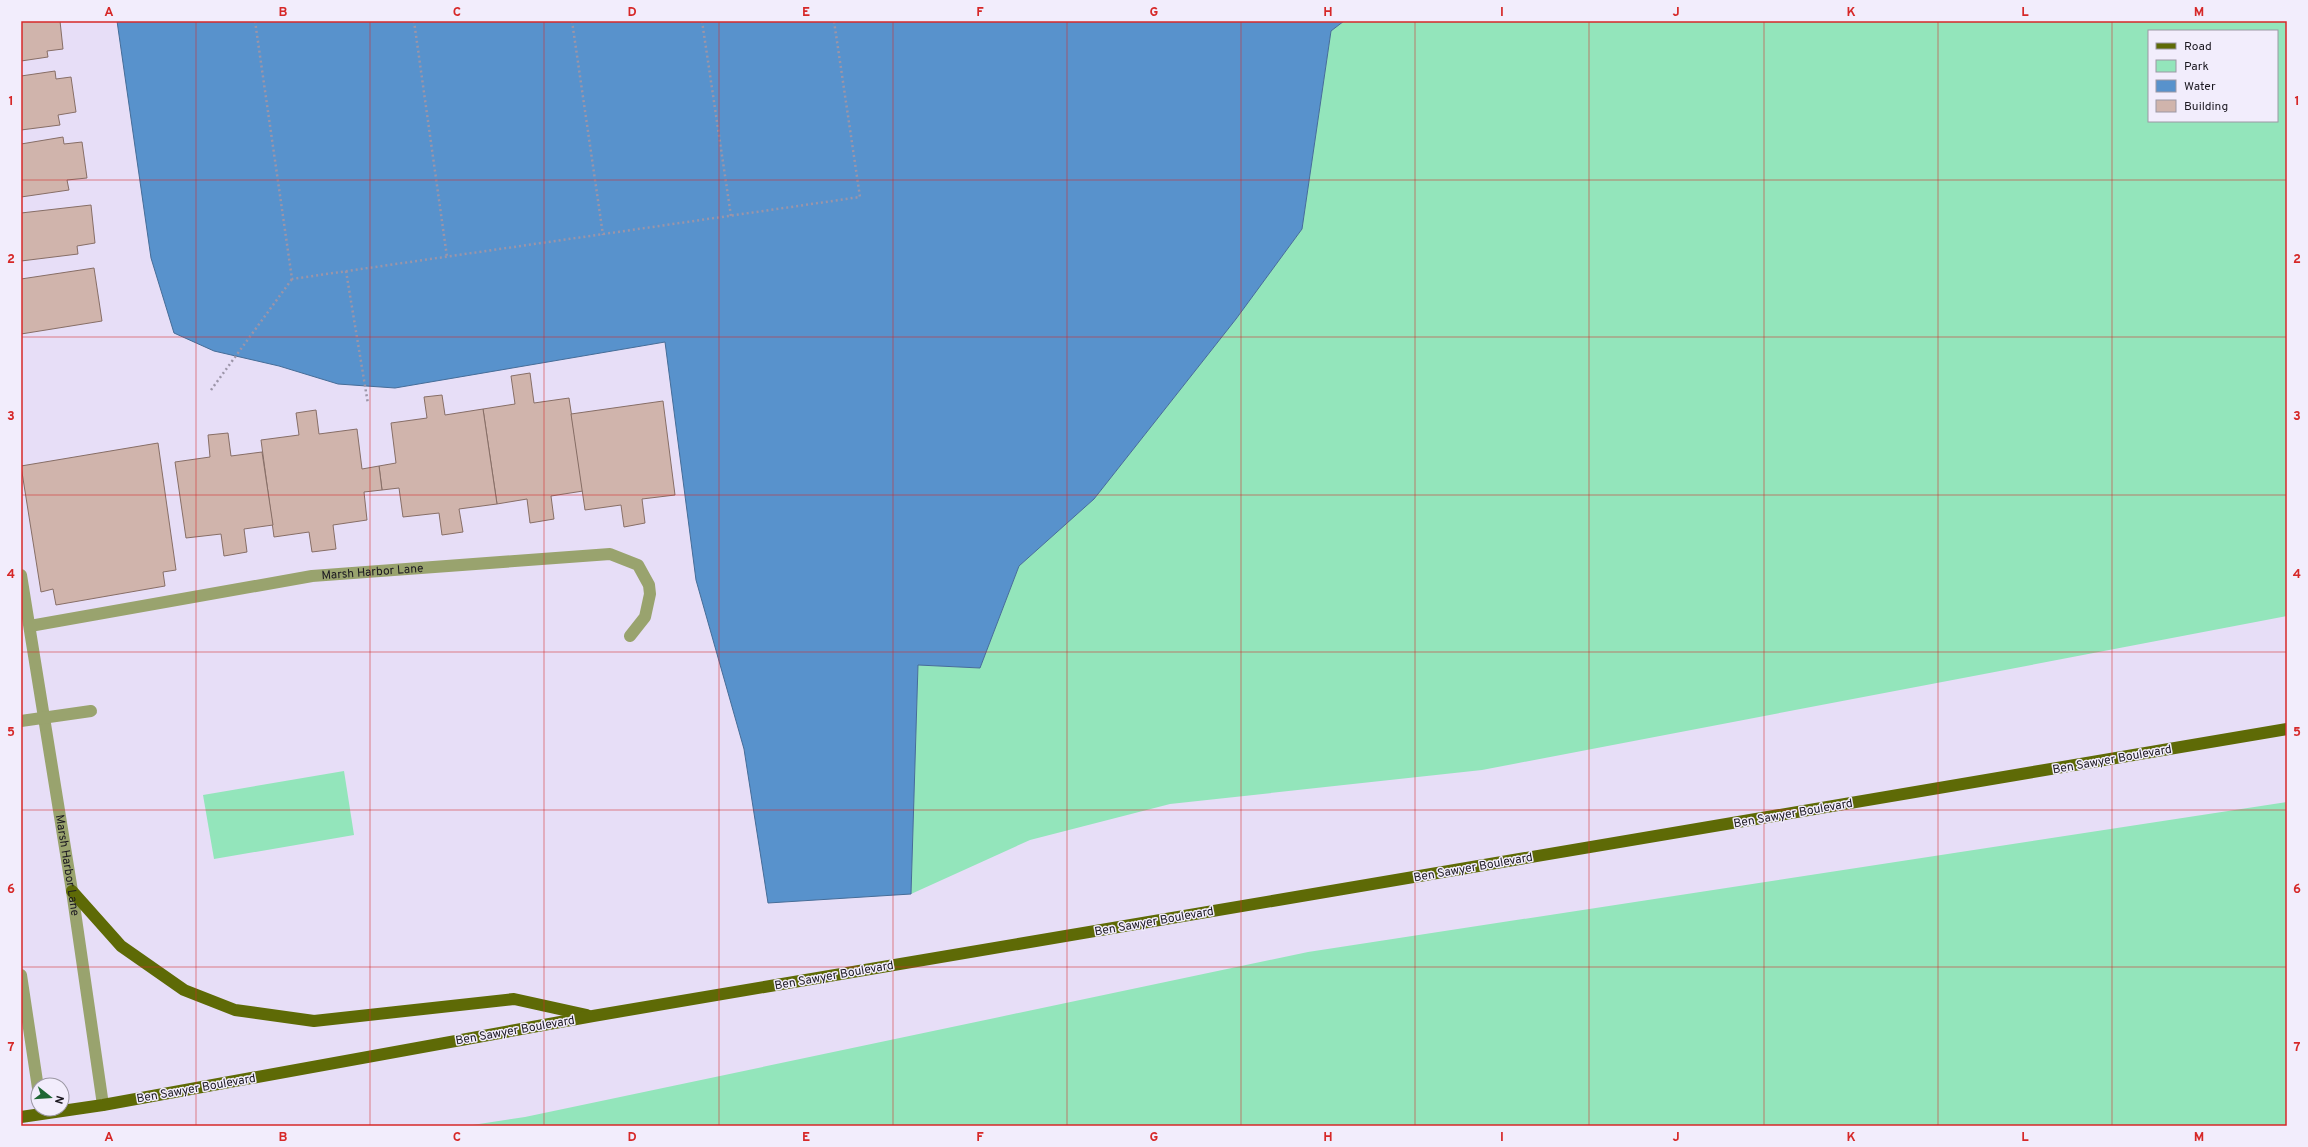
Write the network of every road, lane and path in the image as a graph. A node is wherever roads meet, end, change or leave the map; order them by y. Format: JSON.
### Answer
{"nodes":[{"id":1,"x":255,"y":21,"type":"edge"},
{"id":2,"x":414,"y":21,"type":"edge"},
{"id":3,"x":572,"y":21,"type":"edge"},
{"id":4,"x":702,"y":21,"type":"edge"},
{"id":5,"x":834,"y":21,"type":"edge"},
{"id":6,"x":731,"y":216,"type":"junction"},
{"id":7,"x":603,"y":235,"type":"junction"},
{"id":8,"x":447,"y":257,"type":"junction"},
{"id":9,"x":346,"y":271,"type":"junction"},
{"id":10,"x":292,"y":279,"type":"junction"},
{"id":11,"x":211,"y":390,"type":"dead end"},
{"id":12,"x":368,"y":404,"type":"dead end"},
{"id":13,"x":21,"y":575,"type":"edge"},
{"id":14,"x":30,"y":626,"type":"junction"},
{"id":15,"x":630,"y":636,"type":"dead end"},
{"id":16,"x":91,"y":711,"type":"dead end"},
{"id":17,"x":44,"y":718,"type":"junction"},
{"id":18,"x":21,"y":721,"type":"edge"},
{"id":19,"x":2287,"y":729,"type":"edge"},
{"id":20,"x":72,"y":891,"type":"junction"},
{"id":21,"x":21,"y":975,"type":"edge"},
{"id":22,"x":592,"y":1016,"type":"junction"},
{"id":23,"x":36,"y":1077,"type":"edge"},
{"id":24,"x":103,"y":1105,"type":"junction"},
{"id":25,"x":70,"y":1108,"type":"edge"}],
"edges":[{"from":1,"to":10,"type":"path"},
{"from":2,"to":8,"type":"path"},
{"from":3,"to":7,"type":"path"},
{"from":4,"to":6,"type":"path"},
{"from":5,"to":6,"type":"path"},
{"from":6,"to":7,"type":"path"},
{"from":7,"to":8,"type":"path"},
{"from":8,"to":9,"type":"path"},
{"from":9,"to":10,"type":"path"},
{"from":9,"to":12,"type":"path"},
{"from":10,"to":11,"type":"path"},
{"from":13,"to":14,"type":"street","name":"Marsh Harbor Lane"},
{"from":14,"to":15,"type":"street","name":"Marsh Harbor Lane"},
{"from":14,"to":17,"type":"street","name":"Marsh Harbor Lane"},
{"from":16,"to":17,"type":"street"},
{"from":17,"to":18,"type":"street"},
{"from":17,"to":20,"type":"street","name":"Marsh Harbor Lane"},
{"from":19,"to":22,"type":"main road","name":"Ben Sawyer Boulevard"},
{"from":20,"to":22,"type":"main road"},
{"from":20,"to":24,"type":"street","name":"Marsh Harbor Lane"},
{"from":21,"to":23,"type":"street"},
{"from":22,"to":24,"type":"main road","name":"Ben Sawyer Boulevard"},
{"from":24,"to":25,"type":"main road","name":"Ben Sawyer Boulevard"}]}
